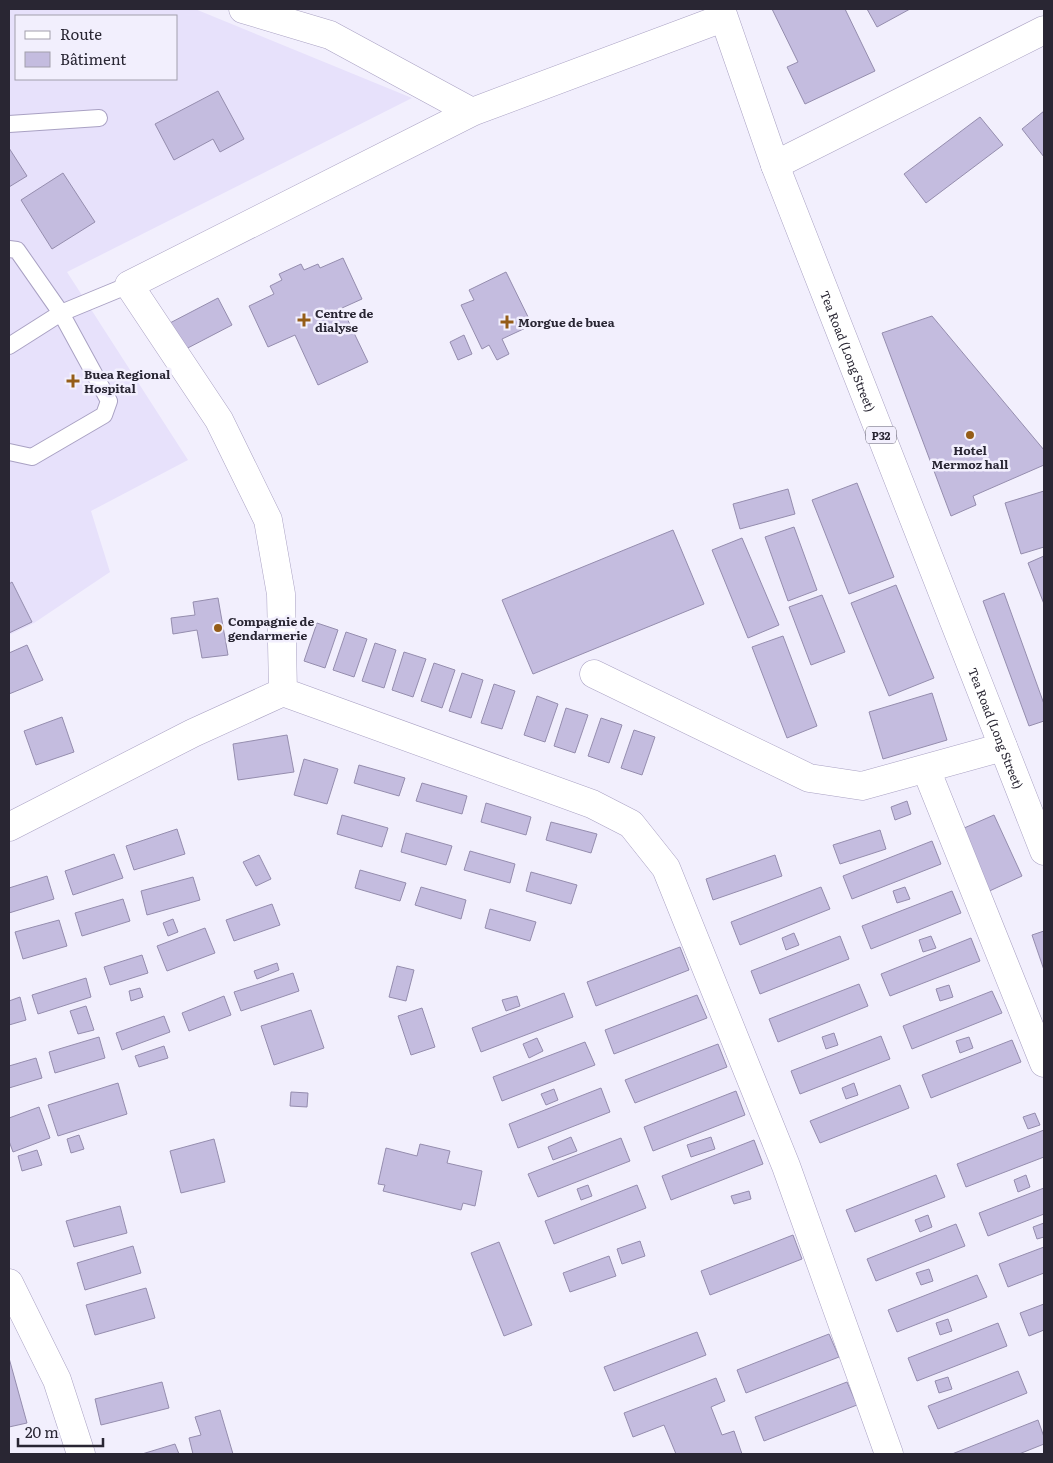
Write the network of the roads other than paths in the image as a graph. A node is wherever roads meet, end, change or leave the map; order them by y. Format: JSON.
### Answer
{"nodes":[{"id":1,"x":243,"y":9,"type":"edge"},
{"id":2,"x":722,"y":13,"type":"edge"},
{"id":3,"x":1044,"y":30,"type":"edge"},
{"id":4,"x":472,"y":112,"type":"junction"},
{"id":5,"x":99,"y":118,"type":"dead end"},
{"id":6,"x":9,"y":124,"type":"edge"},
{"id":7,"x":775,"y":165,"type":"junction"},
{"id":8,"x":9,"y":249,"type":"edge"},
{"id":9,"x":129,"y":285,"type":"junction"},
{"id":10,"x":61,"y":314,"type":"junction"},
{"id":11,"x":9,"y":346,"type":"edge"},
{"id":12,"x":9,"y":452,"type":"edge"},
{"id":13,"x":594,"y":674,"type":"dead end"},
{"id":14,"x":283,"y":692,"type":"junction"},
{"id":15,"x":1003,"y":747,"type":"junction"},
{"id":16,"x":926,"y":770,"type":"junction"},
{"id":17,"x":9,"y":827,"type":"edge"},
{"id":18,"x":1044,"y":851,"type":"edge"},
{"id":19,"x":1044,"y":1063,"type":"edge"},
{"id":20,"x":9,"y":1283,"type":"edge"},
{"id":21,"x":81,"y":1454,"type":"edge"},
{"id":22,"x":889,"y":1454,"type":"edge"}],
"edges":[{"from":1,"to":4,"type":"street"},
{"from":2,"to":4,"type":"street"},
{"from":2,"to":7,"type":"street","name":"Tea Road (Long Street)","number":"P32"},
{"from":3,"to":7,"type":"street"},
{"from":4,"to":9,"type":"street"},
{"from":5,"to":6,"type":"lane"},
{"from":7,"to":15,"type":"street","name":"Tea Road (Long Street)","number":"P32"},
{"from":8,"to":10,"type":"lane"},
{"from":9,"to":10,"type":"lane"},
{"from":9,"to":14,"type":"street"},
{"from":10,"to":11,"type":"lane"},
{"from":10,"to":12,"type":"lane"},
{"from":13,"to":16,"type":"street"},
{"from":14,"to":17,"type":"street"},
{"from":14,"to":22,"type":"street"},
{"from":15,"to":16,"type":"street"},
{"from":15,"to":18,"type":"street","name":"Tea Road (Long Street)","number":"P32"},
{"from":16,"to":19,"type":"street"},
{"from":20,"to":21,"type":"street"}]}
